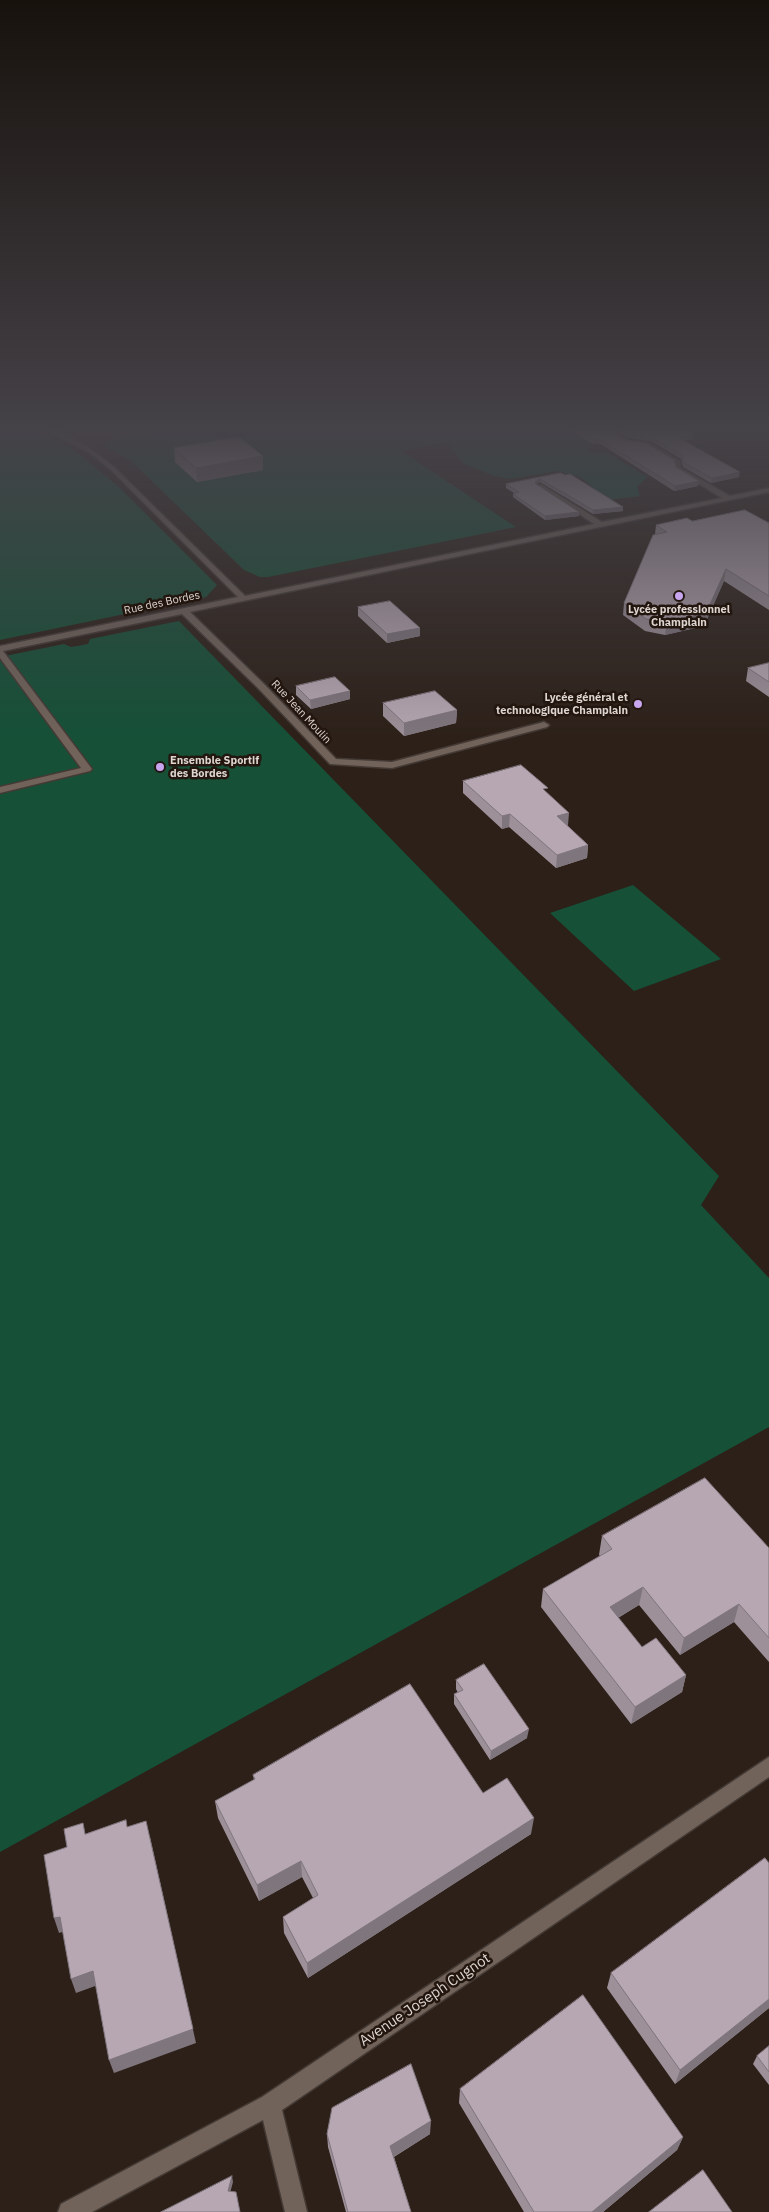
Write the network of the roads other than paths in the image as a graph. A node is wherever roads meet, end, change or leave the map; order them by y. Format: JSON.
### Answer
{"nodes":[{"id":1,"x":179,"y":534,"type":"edge"},
{"id":2,"x":551,"y":534,"type":"edge"},
{"id":3,"x":244,"y":598,"type":"junction"},
{"id":4,"x":183,"y":610,"type":"junction"},
{"id":5,"x":0,"y":650,"type":"edge"},
{"id":6,"x":544,"y":725,"type":"dead end"},
{"id":7,"x":0,"y":790,"type":"edge"},
{"id":8,"x":769,"y":1766,"type":"edge"},
{"id":9,"x":270,"y":2105,"type":"junction"},
{"id":10,"x":68,"y":2212,"type":"edge"},
{"id":11,"x":296,"y":2212,"type":"edge"}],
"edges":[{"from":1,"to":3,"type":"street"},
{"from":2,"to":3,"type":"street","name":"Rue des Bordes"},
{"from":3,"to":4,"type":"street","name":"Rue des Bordes"},
{"from":4,"to":5,"type":"street","name":"Rue des Bordes"},
{"from":4,"to":6,"type":"street","name":"Rue Jean Moulin"},
{"from":5,"to":7,"type":"street"},
{"from":8,"to":9,"type":"street","name":"Avenue Joseph Cugnot"},
{"from":9,"to":10,"type":"street","name":"Avenue Joseph Cugnot"},
{"from":9,"to":11,"type":"street"}]}
